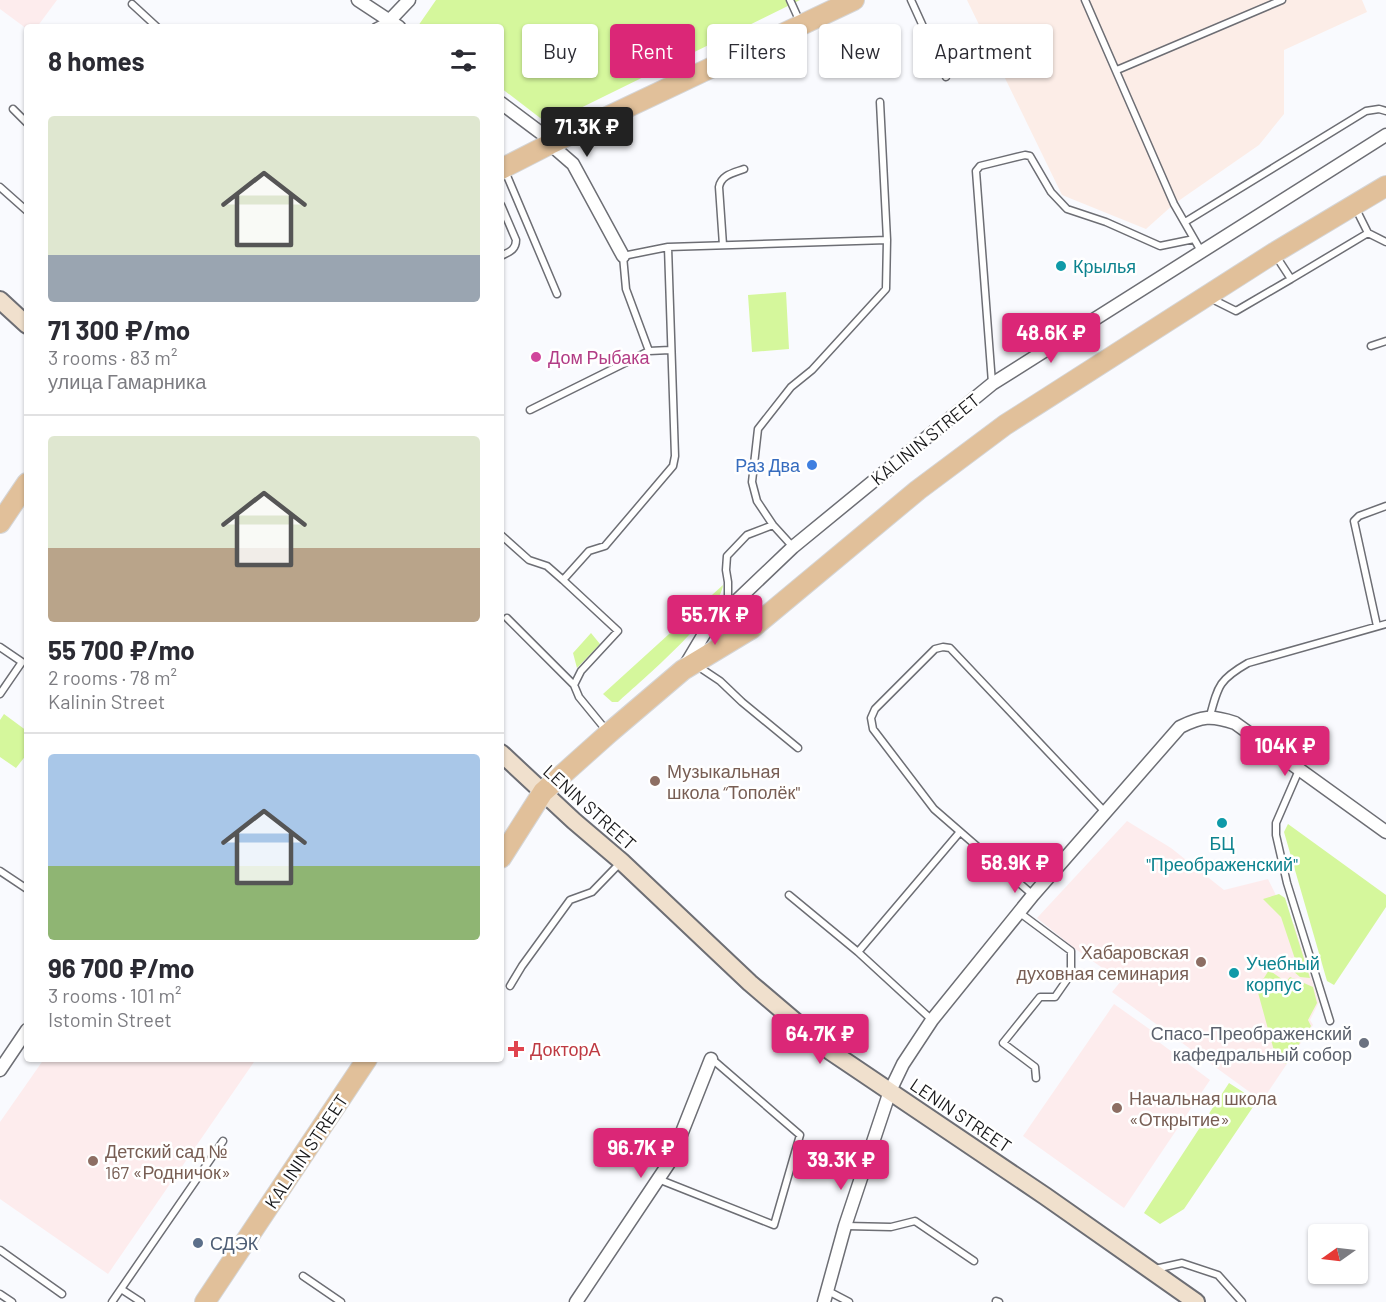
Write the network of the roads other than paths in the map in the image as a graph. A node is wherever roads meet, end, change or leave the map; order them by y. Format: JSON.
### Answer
{"nodes":[{"id":1,"x":358,"y":0,"type":"edge"},
{"id":2,"x":409,"y":0,"type":"edge"},
{"id":3,"x":790,"y":0,"type":"edge"},
{"id":4,"x":854,"y":0,"type":"edge"},
{"id":5,"x":911,"y":0,"type":"edge"},
{"id":6,"x":1085,"y":0,"type":"edge"},
{"id":7,"x":1282,"y":0,"type":"edge"},
{"id":8,"x":132,"y":4,"type":"dead end"},
{"id":9,"x":154,"y":24,"type":"edge"},
{"id":10,"x":394,"y":24,"type":"edge"},
{"id":11,"x":801,"y":24,"type":"edge"},
{"id":12,"x":806,"y":24,"type":"edge"},
{"id":13,"x":922,"y":24,"type":"edge"},
{"id":14,"x":707,"y":70,"type":"edge"},
{"id":15,"x":1117,"y":70,"type":"junction"},
{"id":16,"x":880,"y":102,"type":"dead end"},
{"id":17,"x":504,"y":106,"type":"edge"},
{"id":18,"x":13,"y":109,"type":"dead end"},
{"id":19,"x":1386,"y":111,"type":"edge"},
{"id":20,"x":24,"y":120,"type":"edge"},
{"id":21,"x":1386,"y":135,"type":"edge"},
{"id":22,"x":550,"y":144,"type":"junction"},
{"id":23,"x":504,"y":168,"type":"edge"},
{"id":24,"x":744,"y":169,"type":"dead end"},
{"id":25,"x":504,"y":174,"type":"edge"},
{"id":26,"x":1386,"y":186,"type":"edge"},
{"id":27,"x":0,"y":187,"type":"edge"},
{"id":28,"x":1354,"y":206,"type":"junction"},
{"id":29,"x":24,"y":208,"type":"edge"},
{"id":30,"x":504,"y":212,"type":"edge"},
{"id":31,"x":1185,"y":222,"type":"junction"},
{"id":32,"x":1368,"y":233,"type":"junction"},
{"id":33,"x":1194,"y":239,"type":"junction"},
{"id":34,"x":887,"y":240,"type":"junction"},
{"id":35,"x":1386,"y":242,"type":"edge"},
{"id":36,"x":723,"y":245,"type":"junction"},
{"id":37,"x":668,"y":247,"type":"junction"},
{"id":38,"x":1201,"y":251,"type":"junction"},
{"id":39,"x":1274,"y":253,"type":"junction"},
{"id":40,"x":504,"y":255,"type":"edge"},
{"id":41,"x":623,"y":256,"type":"junction"},
{"id":42,"x":1291,"y":279,"type":"junction"},
{"id":43,"x":557,"y":294,"type":"dead end"},
{"id":44,"x":1207,"y":296,"type":"junction"},
{"id":45,"x":0,"y":300,"type":"edge"},
{"id":46,"x":24,"y":322,"type":"edge"},
{"id":47,"x":1386,"y":340,"type":"edge"},
{"id":48,"x":1371,"y":346,"type":"dead end"},
{"id":49,"x":670,"y":350,"type":"junction"},
{"id":50,"x":650,"y":351,"type":"junction"},
{"id":51,"x":992,"y":384,"type":"junction"},
{"id":52,"x":530,"y":410,"type":"dead end"},
{"id":53,"x":24,"y":487,"type":"edge"},
{"id":54,"x":1386,"y":506,"type":"edge"},
{"id":55,"x":0,"y":523,"type":"edge"},
{"id":56,"x":773,"y":525,"type":"junction"},
{"id":57,"x":504,"y":538,"type":"edge"},
{"id":58,"x":793,"y":547,"type":"junction"},
{"id":59,"x":563,"y":580,"type":"junction"},
{"id":60,"x":728,"y":609,"type":"junction"},
{"id":61,"x":507,"y":618,"type":"dead end"},
{"id":62,"x":1386,"y":624,"type":"edge"},
{"id":63,"x":1377,"y":626,"type":"junction"},
{"id":64,"x":0,"y":647,"type":"edge"},
{"id":65,"x":24,"y":664,"type":"edge"},
{"id":66,"x":688,"y":667,"type":"junction"},
{"id":67,"x":574,"y":685,"type":"junction"},
{"id":68,"x":0,"y":694,"type":"edge"},
{"id":69,"x":1210,"y":716,"type":"junction"},
{"id":70,"x":609,"y":733,"type":"junction"},
{"id":71,"x":798,"y":748,"type":"dead end"},
{"id":72,"x":504,"y":756,"type":"edge"},
{"id":73,"x":1300,"y":770,"type":"junction"},
{"id":74,"x":543,"y":792,"type":"junction"},
{"id":75,"x":1104,"y":811,"type":"junction"},
{"id":76,"x":1386,"y":832,"type":"edge"},
{"id":77,"x":959,"y":833,"type":"junction"},
{"id":78,"x":504,"y":853,"type":"edge"},
{"id":79,"x":621,"y":861,"type":"junction"},
{"id":80,"x":0,"y":871,"type":"edge"},
{"id":81,"x":24,"y":887,"type":"edge"},
{"id":82,"x":789,"y":895,"type":"dead end"},
{"id":83,"x":1033,"y":895,"type":"junction"},
{"id":84,"x":1020,"y":913,"type":"junction"},
{"id":85,"x":858,"y":952,"type":"junction"},
{"id":86,"x":510,"y":986,"type":"dead end"},
{"id":87,"x":932,"y":1020,"type":"junction"},
{"id":88,"x":1330,"y":1021,"type":"dead end"},
{"id":89,"x":24,"y":1034,"type":"edge"},
{"id":90,"x":711,"y":1059,"type":"joint"},
{"id":91,"x":365,"y":1062,"type":"edge"},
{"id":92,"x":0,"y":1070,"type":"edge"},
{"id":93,"x":1036,"y":1078,"type":"dead end"},
{"id":94,"x":890,"y":1091,"type":"junction"},
{"id":95,"x":223,"y":1141,"type":"dead end"},
{"id":96,"x":658,"y":1179,"type":"junction"},
{"id":97,"x":845,"y":1226,"type":"junction"},
{"id":98,"x":0,"y":1251,"type":"edge"},
{"id":99,"x":975,"y":1262,"type":"dead end"},
{"id":100,"x":1151,"y":1269,"type":"junction"},
{"id":101,"x":303,"y":1276,"type":"dead end"},
{"id":102,"x":121,"y":1289,"type":"junction"},
{"id":103,"x":0,"y":1294,"type":"edge"},
{"id":104,"x":62,"y":1294,"type":"dead end"},
{"id":105,"x":826,"y":1297,"type":"edge"},
{"id":106,"x":12,"y":1302,"type":"edge"},
{"id":107,"x":112,"y":1302,"type":"edge"},
{"id":108,"x":141,"y":1302,"type":"edge"},
{"id":109,"x":205,"y":1302,"type":"edge"},
{"id":110,"x":341,"y":1302,"type":"edge"},
{"id":111,"x":576,"y":1302,"type":"edge"},
{"id":112,"x":849,"y":1302,"type":"edge"},
{"id":113,"x":1196,"y":1302,"type":"edge"},
{"id":114,"x":1242,"y":1302,"type":"edge"}],
"edges":[{"from":1,"to":10,"type":"street"},
{"from":2,"to":10,"type":"street"},
{"from":3,"to":11,"type":"lane"},
{"from":4,"to":12,"type":"main road"},
{"from":5,"to":13,"type":"lane"},
{"from":6,"to":15,"type":"lane"},
{"from":7,"to":15,"type":"lane"},
{"from":8,"to":9,"type":"lane"},
{"from":14,"to":22,"type":"main road"},
{"from":15,"to":31,"type":"lane"},
{"from":16,"to":34,"type":"lane"},
{"from":17,"to":22,"type":"street"},
{"from":18,"to":20,"type":"lane"},
{"from":19,"to":31,"type":"lane"},
{"from":21,"to":38,"type":"street","name":"KALININ STREET"},
{"from":22,"to":23,"type":"main road"},
{"from":22,"to":41,"type":"street"},
{"from":24,"to":36,"type":"lane"},
{"from":25,"to":43,"type":"lane"},
{"from":26,"to":28,"type":"main road","name":"KALININ STREET"},
{"from":27,"to":29,"type":"lane"},
{"from":28,"to":32,"type":"lane"},
{"from":28,"to":39,"type":"main road","name":"KALININ STREET"},
{"from":30,"to":40,"type":"lane"},
{"from":31,"to":33,"type":"lane"},
{"from":32,"to":35,"type":"lane"},
{"from":32,"to":42,"type":"lane"},
{"from":33,"to":38,"type":"lane"},
{"from":33,"to":51,"type":"lane"},
{"from":34,"to":36,"type":"lane"},
{"from":34,"to":56,"type":"lane"},
{"from":36,"to":37,"type":"lane"},
{"from":37,"to":41,"type":"lane"},
{"from":37,"to":49,"type":"lane"},
{"from":38,"to":51,"type":"street","name":"KALININ STREET"},
{"from":39,"to":42,"type":"lane"},
{"from":39,"to":44,"type":"main road","name":"KALININ STREET"},
{"from":41,"to":50,"type":"lane"},
{"from":42,"to":44,"type":"lane"},
{"from":44,"to":66,"type":"main road","name":"KALININ STREET"},
{"from":45,"to":46,"type":"main road"},
{"from":47,"to":48,"type":"lane"},
{"from":49,"to":50,"type":"lane"},
{"from":49,"to":59,"type":"lane"},
{"from":50,"to":52,"type":"lane"},
{"from":51,"to":58,"type":"street","name":"KALININ STREET"},
{"from":53,"to":55,"type":"main road"},
{"from":54,"to":63,"type":"lane"},
{"from":56,"to":58,"type":"lane"},
{"from":56,"to":60,"type":"lane"},
{"from":57,"to":59,"type":"lane"},
{"from":58,"to":60,"type":"street","name":"KALININ STREET"},
{"from":59,"to":67,"type":"lane"},
{"from":60,"to":66,"type":"street","name":"KALININ STREET"},
{"from":61,"to":67,"type":"lane"},
{"from":62,"to":63,"type":"lane"},
{"from":63,"to":69,"type":"lane"},
{"from":64,"to":65,"type":"lane"},
{"from":65,"to":68,"type":"lane"},
{"from":66,"to":70,"type":"main road","name":"KALININ STREET"},
{"from":66,"to":71,"type":"lane"},
{"from":67,"to":70,"type":"lane"},
{"from":69,"to":73,"type":"street"},
{"from":69,"to":75,"type":"street"},
{"from":70,"to":74,"type":"main road","name":"KALININ STREET"},
{"from":72,"to":74,"type":"main road","name":"LENIN STREET"},
{"from":73,"to":76,"type":"street"},
{"from":73,"to":88,"type":"lane"},
{"from":74,"to":78,"type":"main road","name":"KALININ STREET"},
{"from":74,"to":79,"type":"main road","name":"LENIN STREET"},
{"from":75,"to":77,"type":"lane"},
{"from":75,"to":83,"type":"street"},
{"from":77,"to":83,"type":"lane"},
{"from":77,"to":85,"type":"lane"},
{"from":79,"to":86,"type":"lane"},
{"from":79,"to":94,"type":"main road","name":"LENIN STREET"},
{"from":80,"to":81,"type":"lane"},
{"from":82,"to":85,"type":"lane"},
{"from":83,"to":84,"type":"street"},
{"from":84,"to":87,"type":"street"},
{"from":84,"to":93,"type":"lane"},
{"from":85,"to":87,"type":"lane"},
{"from":87,"to":94,"type":"street"},
{"from":89,"to":92,"type":"street"},
{"from":90,"to":96,"type":"street"},
{"from":90,"to":96,"type":"lane"},
{"from":91,"to":109,"type":"main road","name":"KALININ STREET"},
{"from":94,"to":97,"type":"street"},
{"from":94,"to":100,"type":"main road","name":"LENIN STREET"},
{"from":95,"to":102,"type":"lane"},
{"from":96,"to":111,"type":"street"},
{"from":97,"to":99,"type":"lane"},
{"from":97,"to":105,"type":"street"},
{"from":98,"to":104,"type":"lane"},
{"from":100,"to":113,"type":"main road","name":"LENIN STREET"},
{"from":100,"to":114,"type":"lane"},
{"from":101,"to":110,"type":"lane"},
{"from":102,"to":107,"type":"lane"},
{"from":102,"to":108,"type":"lane"},
{"from":103,"to":106,"type":"lane"},
{"from":105,"to":112,"type":"lane"}]}
